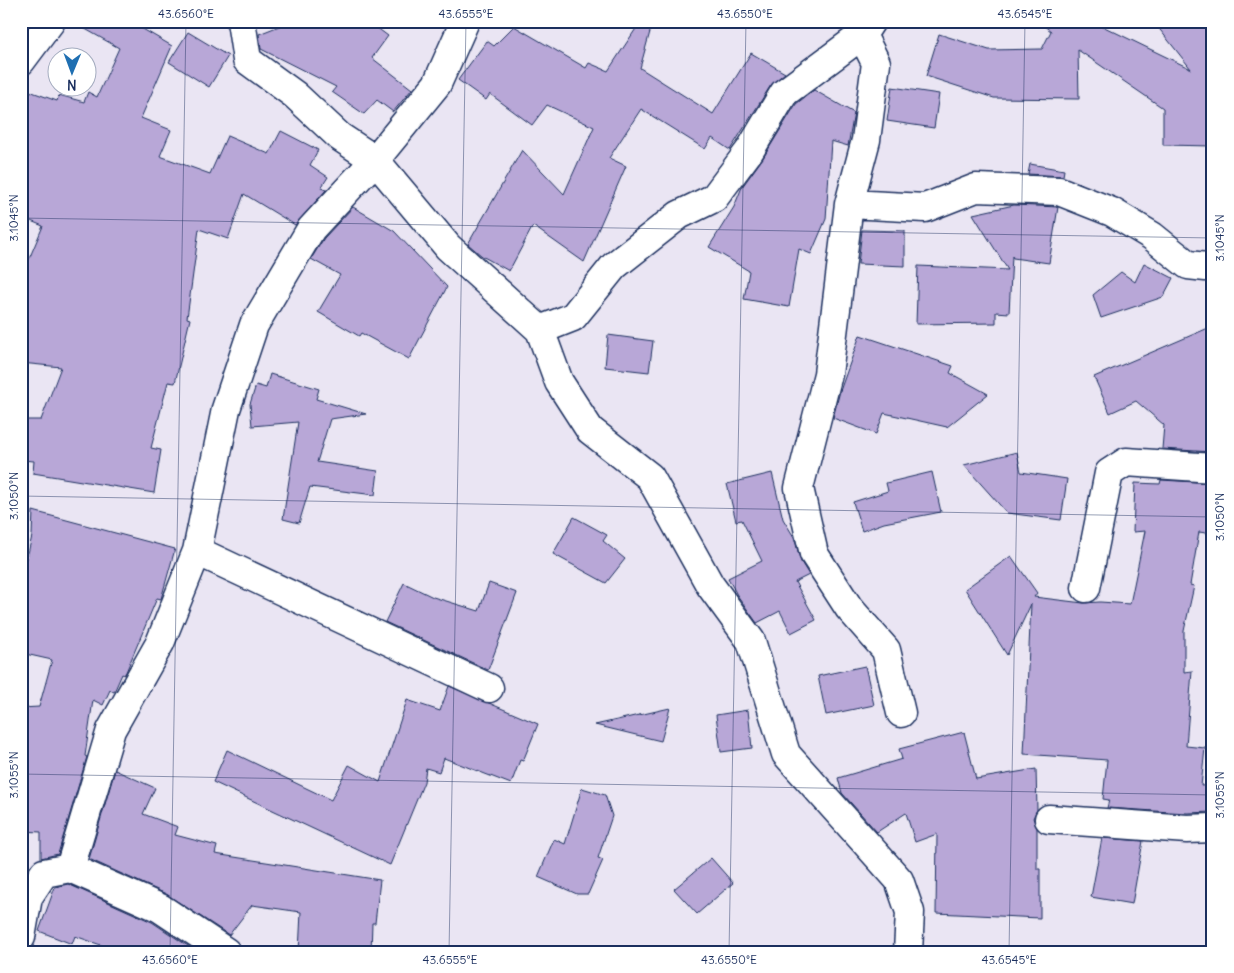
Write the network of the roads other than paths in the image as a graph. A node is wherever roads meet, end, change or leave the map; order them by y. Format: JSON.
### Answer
{"nodes":[{"id":1,"x":51,"y":21,"type":"edge"},
{"id":2,"x":240,"y":21,"type":"edge"},
{"id":3,"x":465,"y":21,"type":"edge"},
{"id":4,"x":867,"y":28,"type":"edge"},
{"id":5,"x":21,"y":61,"type":"edge"},
{"id":6,"x":375,"y":160,"type":"junction"},
{"id":7,"x":849,"y":204,"type":"junction"},
{"id":8,"x":1213,"y":264,"type":"edge"},
{"id":9,"x":540,"y":330,"type":"junction"},
{"id":10,"x":1213,"y":468,"type":"edge"},
{"id":11,"x":197,"y":551,"type":"junction"},
{"id":12,"x":1086,"y":588,"type":"dead end"},
{"id":13,"x":489,"y":688,"type":"dead end"},
{"id":14,"x":902,"y":713,"type":"dead end"},
{"id":15,"x":1049,"y":819,"type":"dead end"},
{"id":16,"x":1213,"y":828,"type":"edge"},
{"id":17,"x":70,"y":868,"type":"junction"},
{"id":18,"x":21,"y":937,"type":"edge"},
{"id":19,"x":226,"y":952,"type":"edge"},
{"id":20,"x":908,"y":952,"type":"edge"}],
"edges":[{"from":1,"to":5,"type":"street"},
{"from":2,"to":6,"type":"street"},
{"from":3,"to":6,"type":"street"},
{"from":4,"to":7,"type":"street"},
{"from":4,"to":9,"type":"street"},
{"from":6,"to":9,"type":"street"},
{"from":6,"to":11,"type":"street"},
{"from":7,"to":8,"type":"street"},
{"from":7,"to":14,"type":"street"},
{"from":9,"to":20,"type":"street"},
{"from":10,"to":12,"type":"street"},
{"from":11,"to":13,"type":"street"},
{"from":11,"to":17,"type":"street"},
{"from":15,"to":16,"type":"street"},
{"from":17,"to":18,"type":"street"},
{"from":17,"to":19,"type":"street"}]}
